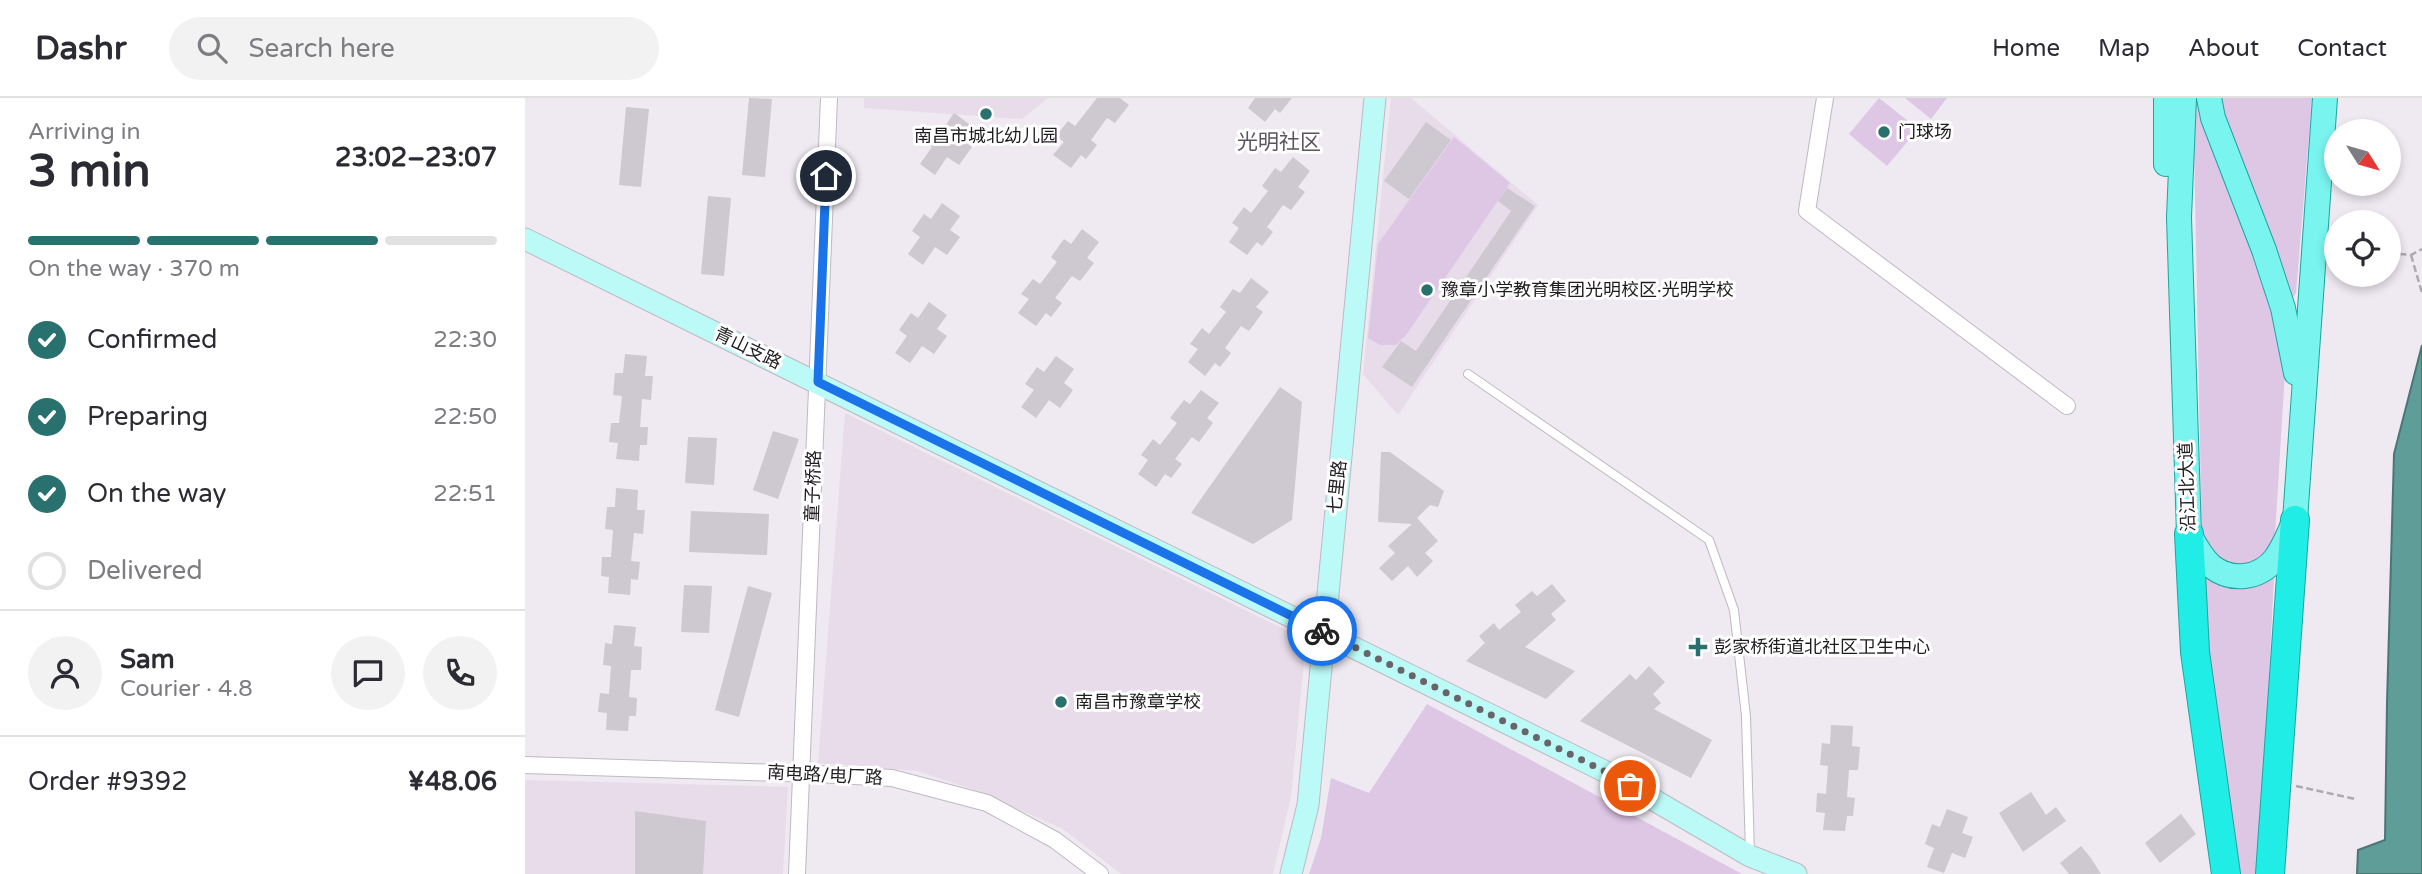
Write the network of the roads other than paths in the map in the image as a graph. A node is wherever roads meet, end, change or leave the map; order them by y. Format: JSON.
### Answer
{"nodes":[{"id":1,"x":829,"y":98,"type":"edge"},
{"id":2,"x":1375,"y":98,"type":"edge"},
{"id":3,"x":1825,"y":98,"type":"edge"},
{"id":4,"x":2166,"y":98,"type":"edge"},
{"id":5,"x":2184,"y":98,"type":"edge"},
{"id":6,"x":2209,"y":98,"type":"edge"},
{"id":7,"x":2325,"y":98,"type":"edge"},
{"id":8,"x":525,"y":239,"type":"edge"},
{"id":9,"x":1468,"y":374,"type":"dead end"},
{"id":10,"x":2183,"y":377,"type":"junction"},
{"id":11,"x":818,"y":382,"type":"junction"},
{"id":12,"x":2067,"y":406,"type":"dead end"},
{"id":13,"x":2302,"y":406,"type":"junction"},
{"id":14,"x":2295,"y":520,"type":"junction"},
{"id":15,"x":2189,"y":534,"type":"junction"},
{"id":16,"x":1323,"y":632,"type":"junction"},
{"id":17,"x":525,"y":765,"type":"edge"},
{"id":18,"x":801,"y":774,"type":"junction"},
{"id":19,"x":1750,"y":856,"type":"junction"},
{"id":20,"x":797,"y":874,"type":"edge"},
{"id":21,"x":1100,"y":874,"type":"edge"},
{"id":22,"x":1291,"y":874,"type":"edge"},
{"id":23,"x":1796,"y":874,"type":"edge"},
{"id":24,"x":2226,"y":874,"type":"edge"},
{"id":25,"x":2270,"y":874,"type":"edge"}],
"edges":[{"from":1,"to":11,"type":"street","name":"童子桥路"},
{"from":2,"to":16,"type":"street","name":"七里路"},
{"from":3,"to":12,"type":"street"},
{"from":4,"to":10,"type":"main road"},
{"from":5,"to":10,"type":"main road","name":"沿江北大道"},
{"from":6,"to":13,"type":"main road"},
{"from":7,"to":13,"type":"main road"},
{"from":8,"to":11,"type":"street","name":"青山支路"},
{"from":9,"to":19,"type":"lane"},
{"from":10,"to":15,"type":"main road","name":"沿江北大道"},
{"from":11,"to":16,"type":"street","name":"青山支路"},
{"from":11,"to":18,"type":"street","name":"童子桥路"},
{"from":13,"to":14,"type":"main road"},
{"from":14,"to":15,"type":"main road"},
{"from":14,"to":25,"type":"highway"},
{"from":15,"to":24,"type":"highway","name":"沿江北大道"},
{"from":16,"to":19,"type":"street","name":"青山支路"},
{"from":16,"to":22,"type":"street","name":"七里路"},
{"from":17,"to":18,"type":"street","name":"南电路/电厂路"},
{"from":18,"to":20,"type":"street","name":"童子桥路"},
{"from":18,"to":21,"type":"street","name":"南电路/电厂路"},
{"from":19,"to":23,"type":"street","name":"青山支路"}]}
